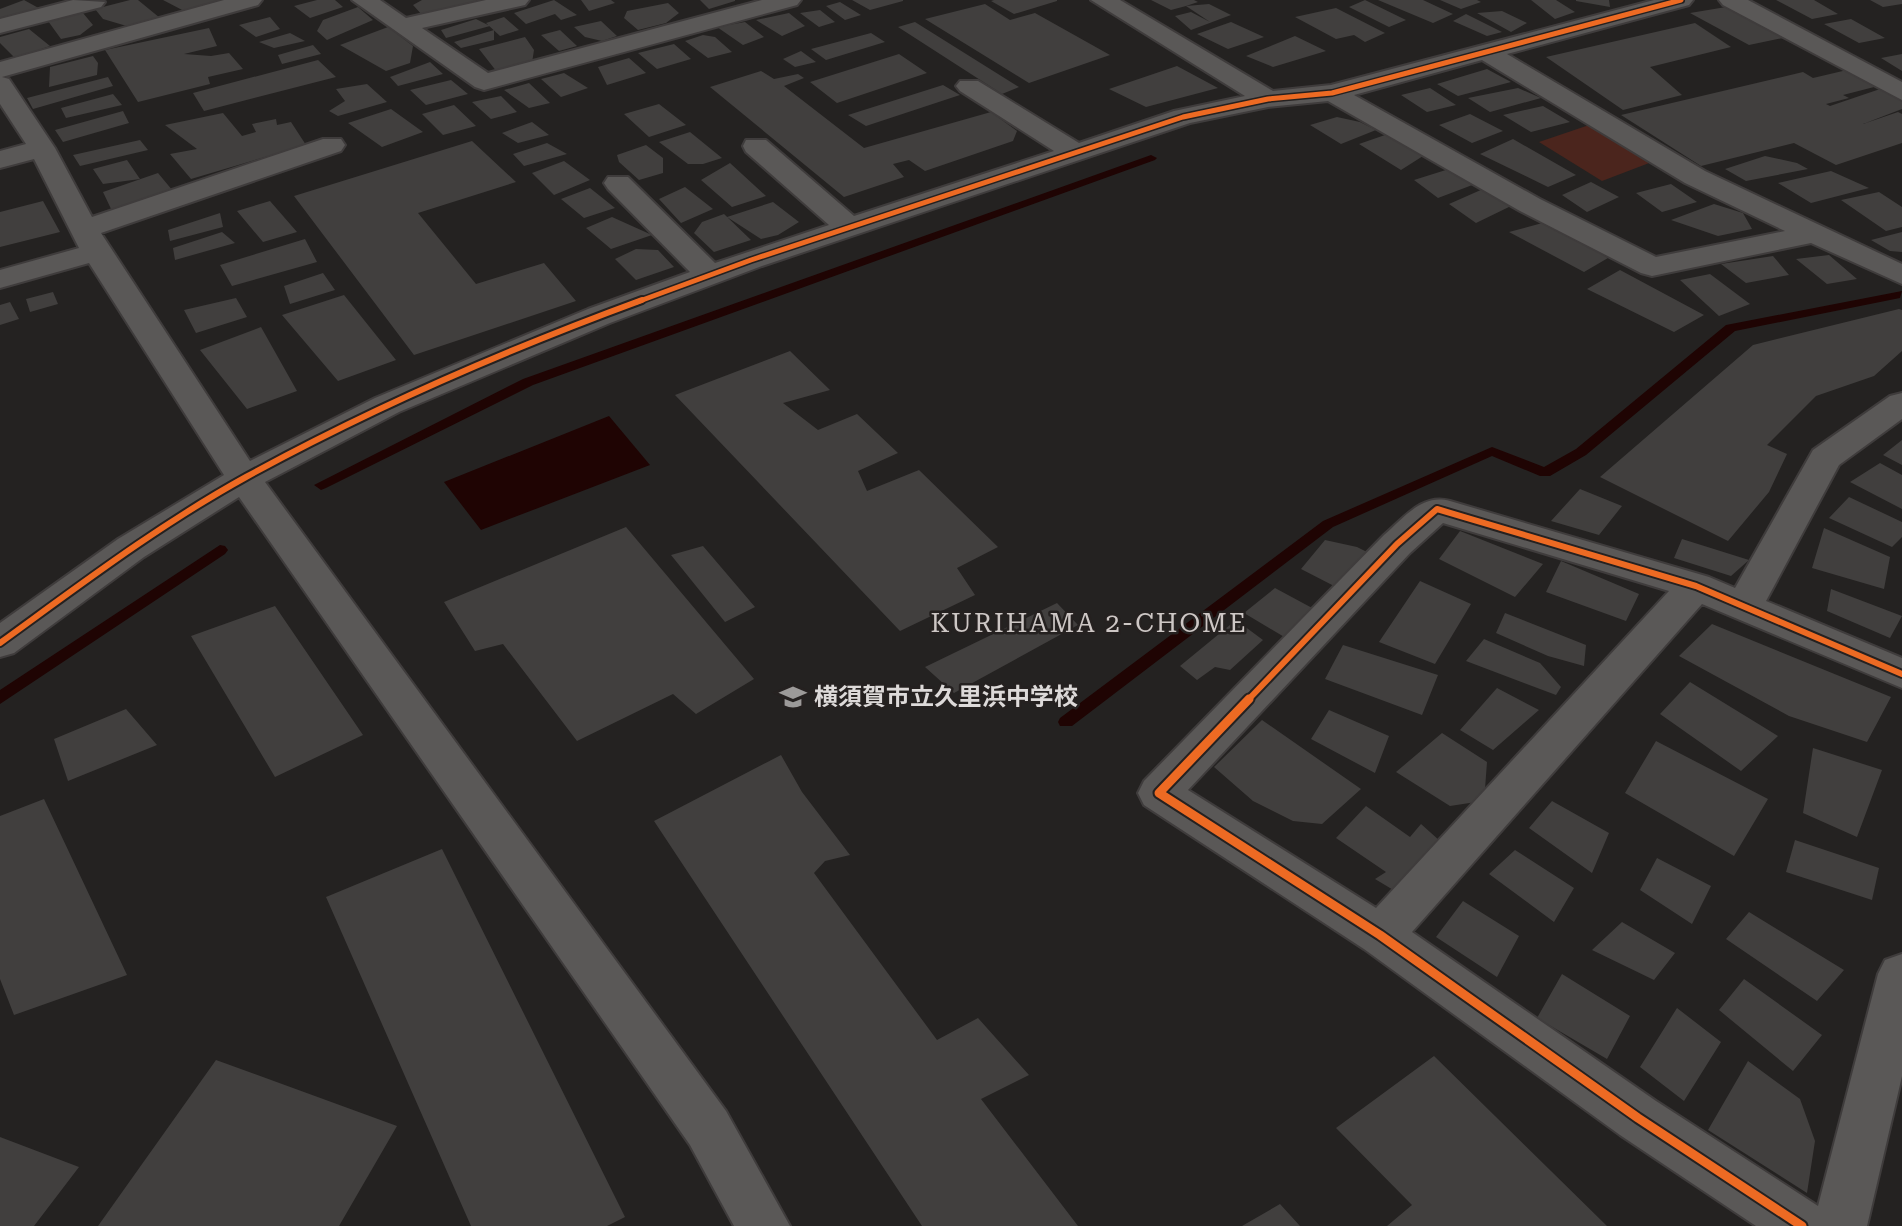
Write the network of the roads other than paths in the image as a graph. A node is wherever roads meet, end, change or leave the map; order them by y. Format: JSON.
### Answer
{"nodes":[{"id":1,"x":250,"y":0,"type":"edge"},
{"id":2,"x":364,"y":0,"type":"edge"},
{"id":3,"x":517,"y":0,"type":"edge"},
{"id":4,"x":789,"y":0,"type":"edge"},
{"id":5,"x":1102,"y":0,"type":"edge"},
{"id":6,"x":1681,"y":0,"type":"edge"},
{"id":7,"x":1731,"y":0,"type":"edge"},
{"id":8,"x":93,"y":2,"type":"dead end"},
{"id":9,"x":405,"y":25,"type":"junction"},
{"id":10,"x":0,"y":26,"type":"edge"},
{"id":11,"x":1489,"y":54,"type":"junction"},
{"id":12,"x":1,"y":84,"type":"edge"},
{"id":13,"x":969,"y":86,"type":"dead end"},
{"id":14,"x":1902,"y":92,"type":"edge"},
{"id":15,"x":1332,"y":93,"type":"junction"},
{"id":16,"x":1268,"y":99,"type":"junction"},
{"id":17,"x":332,"y":145,"type":"dead end"},
{"id":18,"x":756,"y":146,"type":"dead end"},
{"id":19,"x":42,"y":148,"type":"junction"},
{"id":20,"x":1077,"y":153,"type":"junction"},
{"id":21,"x":0,"y":160,"type":"edge"},
{"id":22,"x":618,"y":183,"type":"dead end"},
{"id":23,"x":850,"y":228,"type":"junction"},
{"id":24,"x":1816,"y":233,"type":"junction"},
{"id":25,"x":91,"y":240,"type":"junction"},
{"id":26,"x":710,"y":275,"type":"junction"},
{"id":27,"x":1902,"y":275,"type":"edge"},
{"id":28,"x":0,"y":279,"type":"edge"},
{"id":29,"x":1902,"y":403,"type":"edge"},
{"id":30,"x":244,"y":478,"type":"junction"},
{"id":31,"x":1696,"y":586,"type":"junction"},
{"id":32,"x":1743,"y":607,"type":"junction"},
{"id":33,"x":0,"y":643,"type":"edge"},
{"id":34,"x":1902,"y":674,"type":"edge"},
{"id":35,"x":1380,"y":935,"type":"junction"},
{"id":36,"x":1902,"y":974,"type":"edge"},
{"id":37,"x":763,"y":1226,"type":"edge"},
{"id":38,"x":1802,"y":1226,"type":"edge"},
{"id":39,"x":1840,"y":1226,"type":"edge"}],
"edges":[{"from":1,"to":12,"type":"street"},
{"from":2,"to":9,"type":"street"},
{"from":3,"to":9,"type":"street"},
{"from":4,"to":9,"type":"street"},
{"from":5,"to":16,"type":"street"},
{"from":6,"to":11,"type":"street"},
{"from":7,"to":14,"type":"street"},
{"from":8,"to":10,"type":"street"},
{"from":11,"to":15,"type":"street"},
{"from":11,"to":24,"type":"street"},
{"from":12,"to":19,"type":"street"},
{"from":13,"to":20,"type":"street"},
{"from":15,"to":16,"type":"street"},
{"from":15,"to":24,"type":"street"},
{"from":16,"to":20,"type":"street"},
{"from":17,"to":25,"type":"street"},
{"from":18,"to":23,"type":"street"},
{"from":19,"to":21,"type":"street"},
{"from":19,"to":25,"type":"street"},
{"from":20,"to":23,"type":"street"},
{"from":22,"to":26,"type":"street"},
{"from":23,"to":26,"type":"street"},
{"from":24,"to":27,"type":"street"},
{"from":25,"to":28,"type":"street"},
{"from":25,"to":30,"type":"street"},
{"from":26,"to":30,"type":"street"},
{"from":29,"to":32,"type":"street"},
{"from":30,"to":33,"type":"street"},
{"from":30,"to":37,"type":"street"},
{"from":31,"to":32,"type":"street"},
{"from":31,"to":35,"type":"street"},
{"from":31,"to":35,"type":"street"},
{"from":32,"to":34,"type":"street"},
{"from":35,"to":38,"type":"street"},
{"from":36,"to":39,"type":"street"}]}
